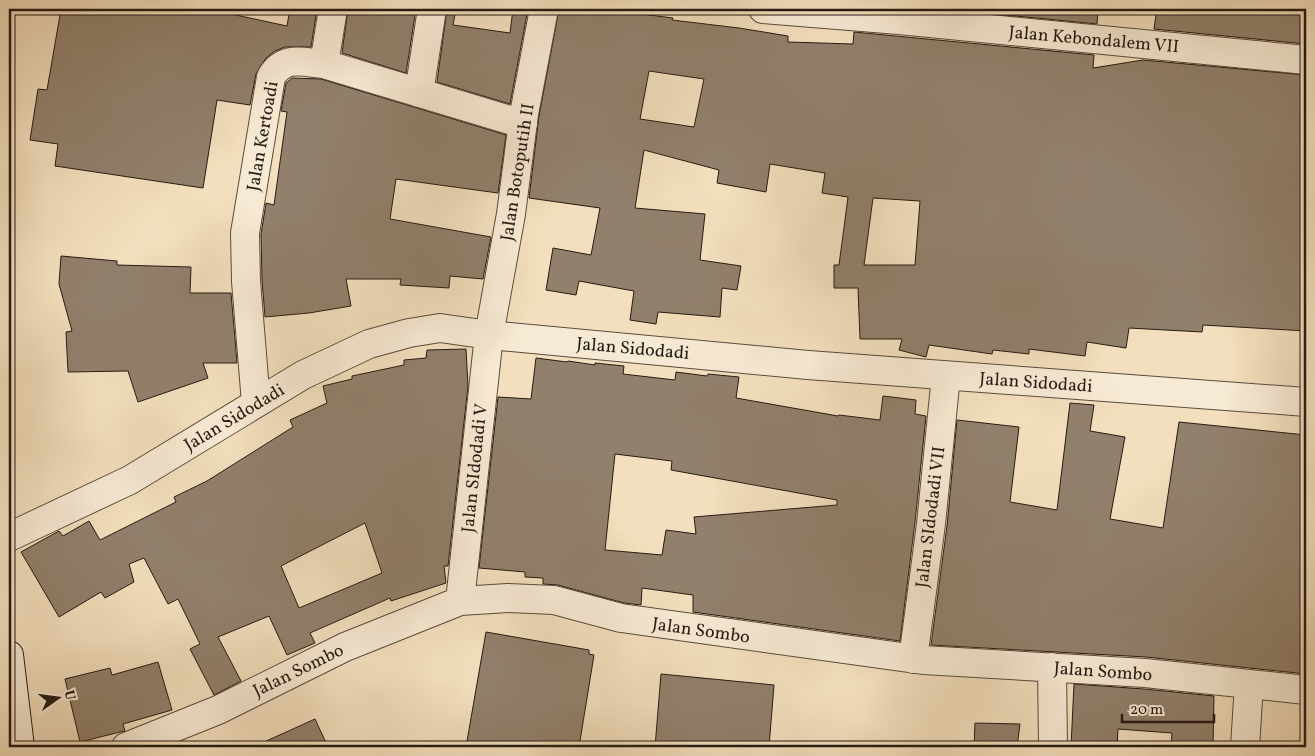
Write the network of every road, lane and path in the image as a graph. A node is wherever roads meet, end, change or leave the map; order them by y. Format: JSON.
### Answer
{"nodes":[{"id":1,"x":333,"y":9,"type":"edge"},
{"id":2,"x":432,"y":9,"type":"edge"},
{"id":3,"x":544,"y":9,"type":"edge"},
{"id":4,"x":762,"y":9,"type":"edge"},
{"id":5,"x":1306,"y":60,"type":"edge"},
{"id":6,"x":324,"y":64,"type":"junction"},
{"id":7,"x":419,"y":92,"type":"junction"},
{"id":8,"x":523,"y":124,"type":"junction"},
{"id":9,"x":489,"y":334,"type":"junction"},
{"id":10,"x":946,"y":376,"type":"junction"},
{"id":11,"x":1306,"y":402,"type":"edge"},
{"id":12,"x":256,"y":403,"type":"junction"},
{"id":13,"x":9,"y":537,"type":"edge"},
{"id":14,"x":460,"y":601,"type":"junction"},
{"id":15,"x":9,"y":655,"type":"edge"},
{"id":16,"x":913,"y":659,"type":"junction"},
{"id":17,"x":1052,"y":667,"type":"junction"},
{"id":18,"x":1250,"y":684,"type":"junction"},
{"id":19,"x":1306,"y":690,"type":"edge"},
{"id":20,"x":20,"y":747,"type":"edge"},
{"id":21,"x":126,"y":747,"type":"edge"},
{"id":22,"x":1053,"y":747,"type":"edge"},
{"id":23,"x":1245,"y":747,"type":"edge"}],
"edges":[{"from":1,"to":6,"type":"street"},
{"from":2,"to":7,"type":"street"},
{"from":3,"to":8,"type":"street","name":"Jalan Botoputih II"},
{"from":4,"to":5,"type":"street","name":"Jalan Kebondalem VII"},
{"from":6,"to":7,"type":"street","name":"Jalan Kertoadi"},
{"from":6,"to":12,"type":"street","name":"Jalan Kertoadi"},
{"from":7,"to":8,"type":"street","name":"Jalan Kertoadi"},
{"from":8,"to":9,"type":"street","name":"Jalan Botoputih II"},
{"from":9,"to":10,"type":"street","name":"Jalan Sidodadi"},
{"from":9,"to":12,"type":"street","name":"Jalan Sidodadi"},
{"from":9,"to":14,"type":"street","name":"Jalan SIdodadi V"},
{"from":10,"to":11,"type":"street","name":"Jalan Sidodadi"},
{"from":10,"to":16,"type":"street","name":"Jalan SIdodadi VII"},
{"from":12,"to":13,"type":"street","name":"Jalan Sidodadi"},
{"from":14,"to":16,"type":"street","name":"Jalan Sombo"},
{"from":14,"to":21,"type":"street","name":"Jalan Sombo"},
{"from":15,"to":20,"type":"street"},
{"from":16,"to":17,"type":"street","name":"Jalan Sombo"},
{"from":17,"to":18,"type":"street","name":"Jalan Sombo"},
{"from":17,"to":22,"type":"street"},
{"from":18,"to":19,"type":"street","name":"Jalan Sombo"},
{"from":18,"to":23,"type":"street"}]}
